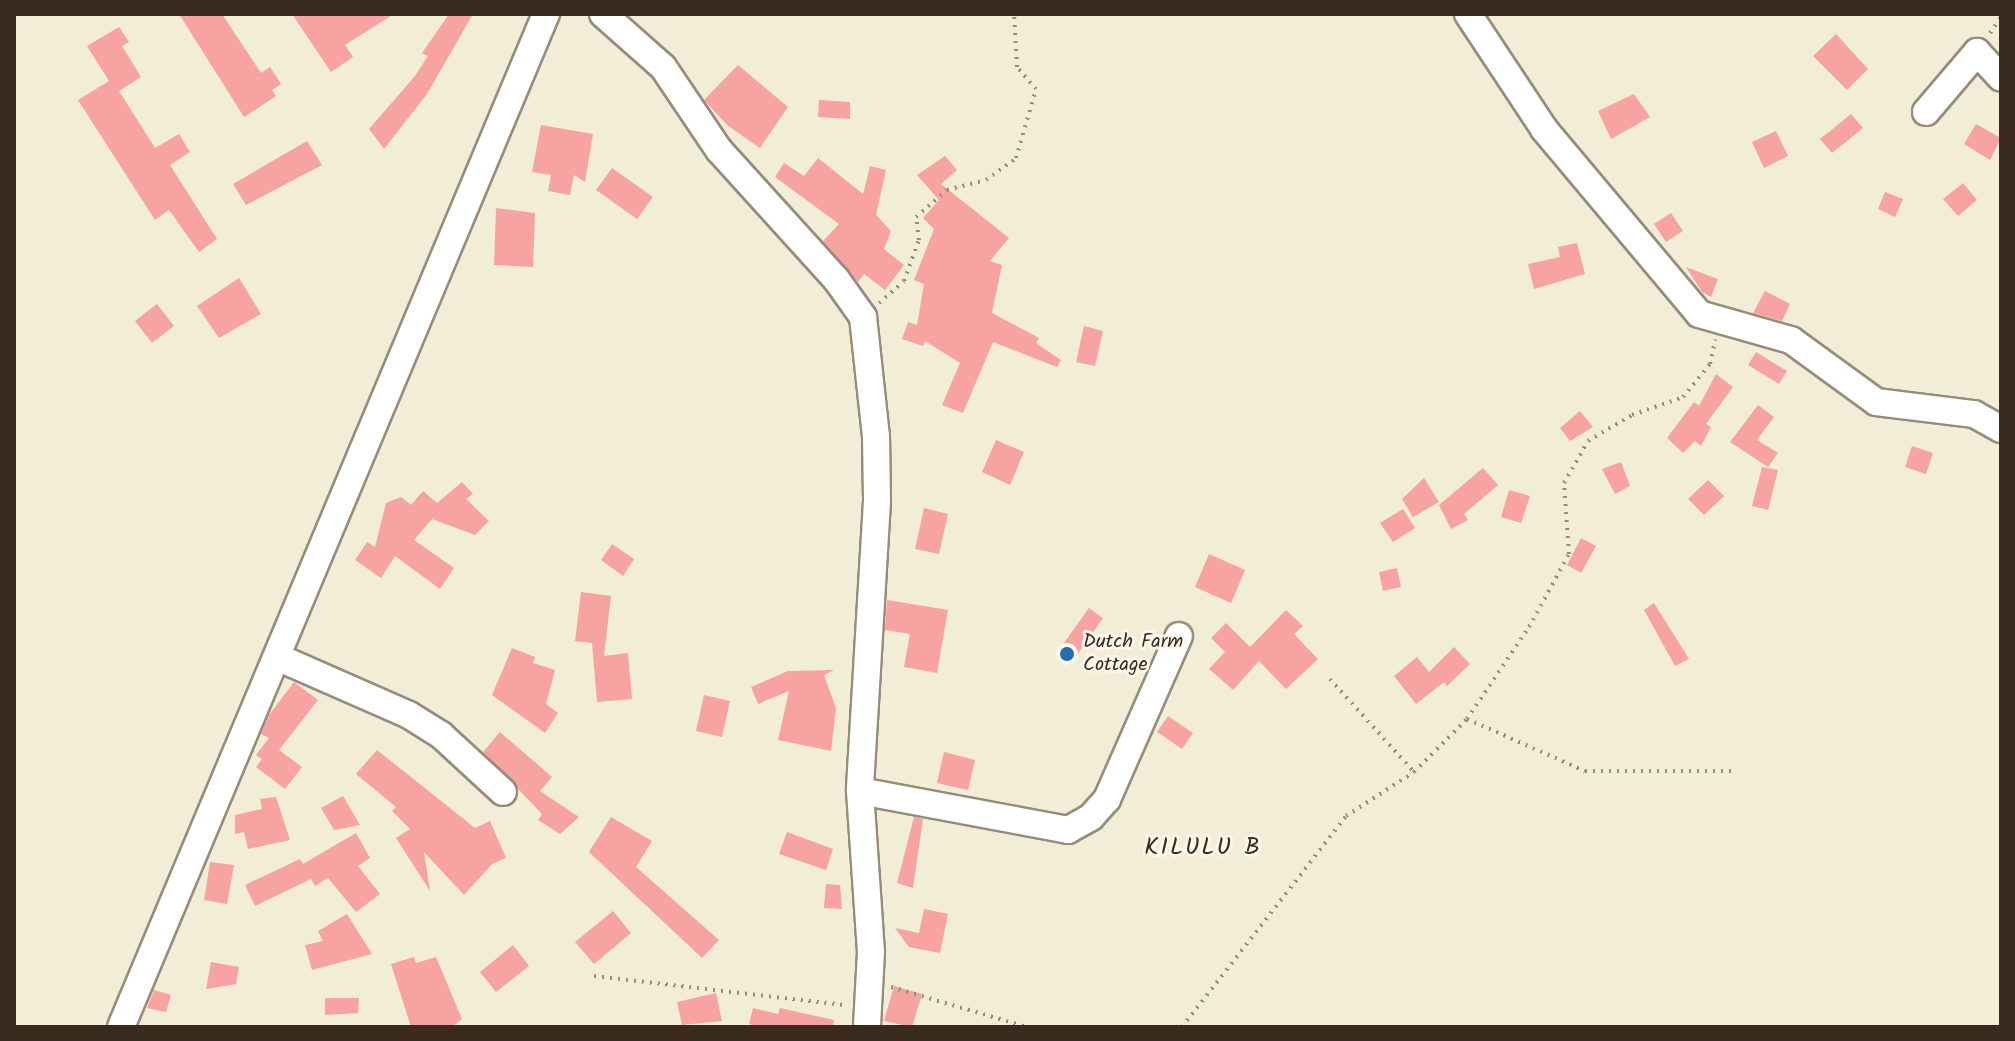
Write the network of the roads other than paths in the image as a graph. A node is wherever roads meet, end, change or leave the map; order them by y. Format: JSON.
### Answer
{"nodes":[{"id":1,"x":546,"y":14,"type":"edge"},
{"id":2,"x":603,"y":14,"type":"edge"},
{"id":3,"x":1468,"y":14,"type":"edge"},
{"id":4,"x":2001,"y":78,"type":"edge"},
{"id":5,"x":1926,"y":112,"type":"dead end"},
{"id":6,"x":2001,"y":429,"type":"edge"},
{"id":7,"x":1179,"y":636,"type":"dead end"},
{"id":8,"x":277,"y":657,"type":"junction"},
{"id":9,"x":860,"y":791,"type":"junction"},
{"id":10,"x":503,"y":792,"type":"dead end"},
{"id":11,"x":867,"y":1018,"type":"edge"},
{"id":12,"x":121,"y":1027,"type":"edge"}],
"edges":[{"from":1,"to":8,"type":"street"},
{"from":2,"to":9,"type":"street"},
{"from":3,"to":6,"type":"street"},
{"from":4,"to":5,"type":"street"},
{"from":7,"to":9,"type":"street"},
{"from":8,"to":10,"type":"street"},
{"from":8,"to":12,"type":"street"},
{"from":9,"to":11,"type":"street"}]}
